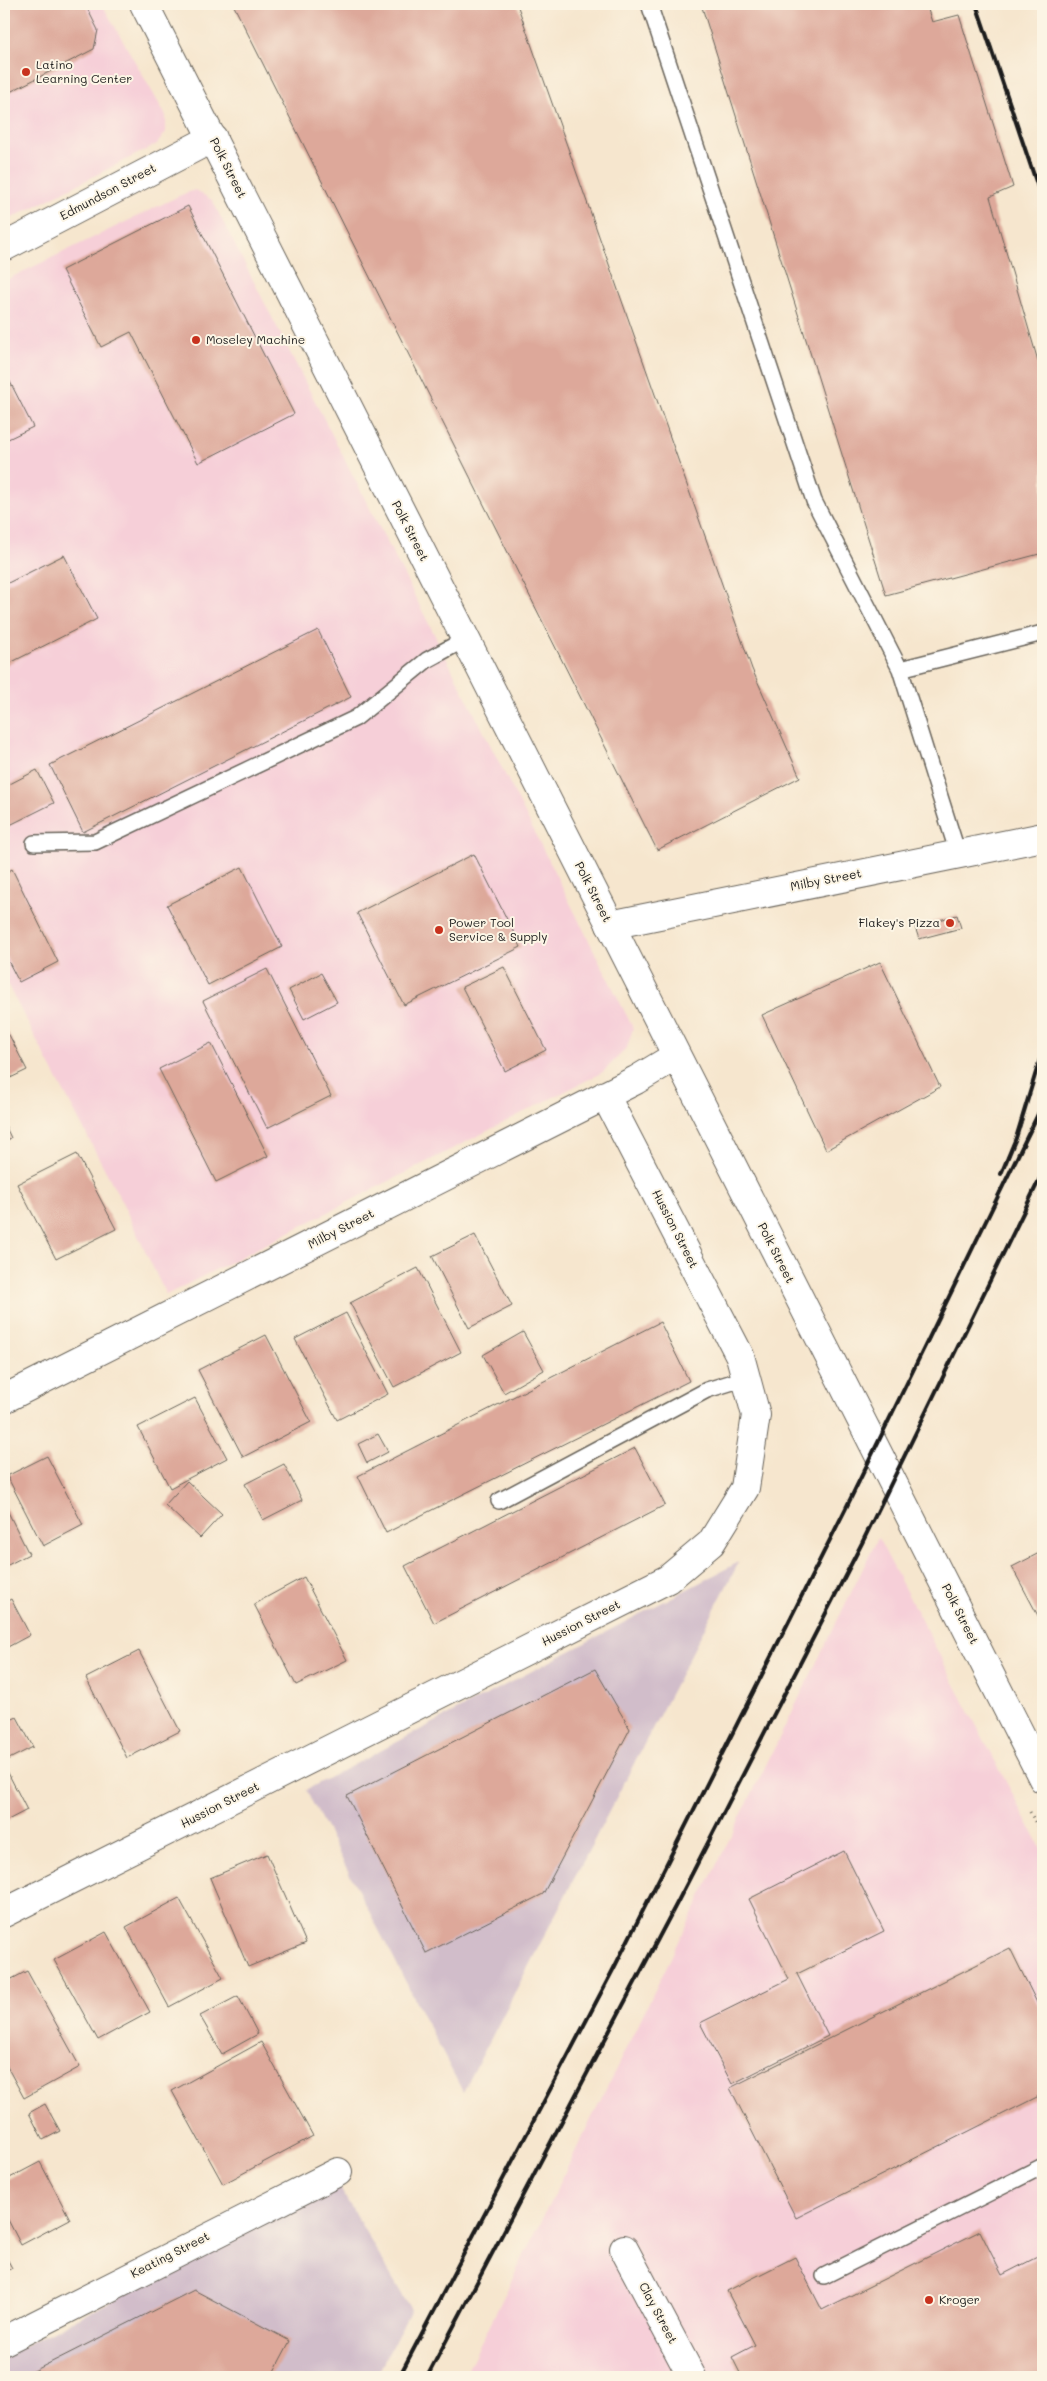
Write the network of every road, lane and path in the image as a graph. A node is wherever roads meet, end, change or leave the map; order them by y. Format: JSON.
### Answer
{"nodes":[{"id":1,"x":144,"y":4,"type":"edge"},
{"id":2,"x":649,"y":4,"type":"edge"},
{"id":3,"x":213,"y":138,"type":"junction"},
{"id":4,"x":4,"y":247,"type":"edge"},
{"id":5,"x":1043,"y":633,"type":"edge"},
{"id":6,"x":464,"y":640,"type":"junction"},
{"id":7,"x":900,"y":669,"type":"junction"},
{"id":8,"x":1043,"y":837,"type":"edge"},
{"id":9,"x":34,"y":843,"type":"dead end"},
{"id":10,"x":958,"y":854,"type":"junction"},
{"id":11,"x":610,"y":925,"type":"junction"},
{"id":12,"x":676,"y":1056,"type":"junction"},
{"id":13,"x":605,"y":1095,"type":"junction"},
{"id":14,"x":746,"y":1378,"type":"junction"},
{"id":15,"x":4,"y":1399,"type":"edge"},
{"id":16,"x":499,"y":1502,"type":"dead end"},
{"id":17,"x":1043,"y":1779,"type":"edge"},
{"id":18,"x":4,"y":1913,"type":"edge"},
{"id":19,"x":1043,"y":2166,"type":"edge"},
{"id":20,"x":338,"y":2172,"type":"dead end"},
{"id":21,"x":624,"y":2249,"type":"dead end"},
{"id":22,"x":824,"y":2276,"type":"dead end"},
{"id":23,"x":4,"y":2341,"type":"edge"},
{"id":24,"x":692,"y":2377,"type":"edge"}],
"edges":[{"from":1,"to":3,"type":"street","name":"Polk Street"},
{"from":2,"to":7,"type":"lane"},
{"from":3,"to":4,"type":"street","name":"Edmundson Street"},
{"from":3,"to":6,"type":"street","name":"Polk Street"},
{"from":5,"to":7,"type":"lane"},
{"from":6,"to":9,"type":"lane"},
{"from":6,"to":11,"type":"street","name":"Polk Street"},
{"from":7,"to":10,"type":"lane"},
{"from":8,"to":10,"type":"street","name":"Milby Street"},
{"from":10,"to":11,"type":"street","name":"Milby Street"},
{"from":11,"to":12,"type":"street","name":"Polk Street"},
{"from":12,"to":13,"type":"street","name":"Milby Street"},
{"from":12,"to":17,"type":"street","name":"Polk Street"},
{"from":13,"to":14,"type":"street","name":"Hussion Street"},
{"from":13,"to":15,"type":"street","name":"Milby Street"},
{"from":14,"to":16,"type":"lane"},
{"from":14,"to":18,"type":"street","name":"Hussion Street"},
{"from":19,"to":22,"type":"lane"},
{"from":20,"to":23,"type":"street","name":"Keating Street"},
{"from":21,"to":24,"type":"street","name":"Clay Street"}]}
